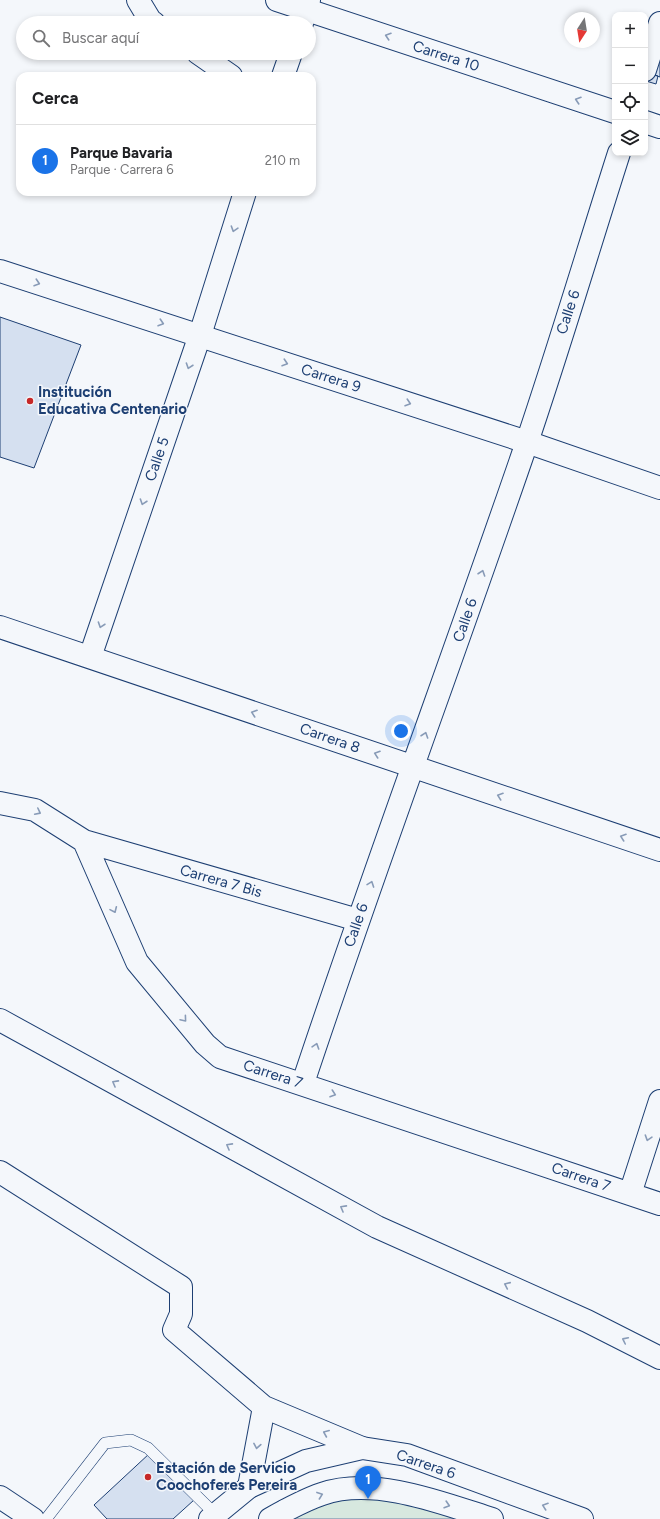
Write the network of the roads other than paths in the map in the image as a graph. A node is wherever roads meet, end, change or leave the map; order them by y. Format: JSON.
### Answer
{"nodes":[{"id":1,"x":138,"y":0,"type":"edge"},
{"id":2,"x":277,"y":0,"type":"edge"},
{"id":3,"x":306,"y":11,"type":"edge"},
{"id":4,"x":148,"y":16,"type":"edge"},
{"id":5,"x":660,"y":23,"type":"edge"},
{"id":6,"x":208,"y":60,"type":"edge"},
{"id":7,"x":289,"y":60,"type":"edge"},
{"id":8,"x":648,"y":61,"type":"edge"},
{"id":9,"x":225,"y":72,"type":"edge"},
{"id":10,"x":284,"y":72,"type":"edge"},
{"id":11,"x":612,"y":111,"type":"edge"},
{"id":12,"x":648,"y":123,"type":"edge"},
{"id":13,"x":660,"y":127,"type":"edge"},
{"id":14,"x":618,"y":156,"type":"edge"},
{"id":15,"x":245,"y":196,"type":"edge"},
{"id":16,"x":0,"y":271,"type":"edge"},
{"id":17,"x":200,"y":335,"type":"junction"},
{"id":18,"x":527,"y":442,"type":"junction"},
{"id":19,"x":660,"y":488,"type":"edge"},
{"id":20,"x":0,"y":627,"type":"edge"},
{"id":21,"x":90,"y":657,"type":"junction"},
{"id":22,"x":414,"y":767,"type":"junction"},
{"id":23,"x":0,"y":803,"type":"edge"},
{"id":24,"x":84,"y":841,"type":"junction"},
{"id":25,"x":660,"y":850,"type":"edge"},
{"id":26,"x":358,"y":920,"type":"junction"},
{"id":27,"x":0,"y":1020,"type":"edge"},
{"id":28,"x":303,"y":1084,"type":"junction"},
{"id":29,"x":660,"y":1101,"type":"edge"},
{"id":30,"x":0,"y":1172,"type":"edge"},
{"id":31,"x":630,"y":1194,"type":"junction"},
{"id":32,"x":660,"y":1204,"type":"edge"},
{"id":33,"x":660,"y":1358,"type":"edge"},
{"id":34,"x":264,"y":1407,"type":"junction"},
{"id":35,"x":362,"y":1448,"type":"junction"},
{"id":36,"x":249,"y":1488,"type":"junction"},
{"id":37,"x":0,"y":1497,"type":"edge"},
{"id":38,"x":277,"y":1516,"type":"edge"},
{"id":39,"x":212,"y":1517,"type":"edge"},
{"id":40,"x":33,"y":1519,"type":"edge"},
{"id":41,"x":46,"y":1519,"type":"edge"},
{"id":42,"x":492,"y":1519,"type":"edge"},
{"id":43,"x":582,"y":1519,"type":"edge"}],
"edges":[{"from":1,"to":4,"type":"street"},
{"from":2,"to":3,"type":"street","name":"Carrera 10"},
{"from":11,"to":3,"type":"street","name":"Carrera 10","one_way":true},
{"from":5,"to":8,"type":"street"},
{"from":6,"to":9,"type":"street"},
{"from":7,"to":10,"type":"street"},
{"from":12,"to":13,"type":"street"},
{"from":14,"to":18,"type":"street","name":"Calle 6"},
{"from":15,"to":17,"type":"street","name":"Calle 5","one_way":true},
{"from":16,"to":17,"type":"street","name":"Carrera 9","one_way":true},
{"from":17,"to":18,"type":"street","name":"Carrera 9","one_way":true},
{"from":17,"to":21,"type":"street","name":"Calle 5","one_way":true},
{"from":18,"to":19,"type":"street","name":"Carrera 9"},
{"from":22,"to":18,"type":"street","name":"Calle 6","one_way":true},
{"from":20,"to":21,"type":"street","name":"Carrera 8"},
{"from":22,"to":21,"type":"street","name":"Carrera 8","one_way":true},
{"from":25,"to":22,"type":"street","name":"Carrera 8","one_way":true},
{"from":26,"to":22,"type":"street","name":"Calle 6","one_way":true},
{"from":23,"to":24,"type":"street","one_way":true},
{"from":24,"to":26,"type":"street","name":"Carrera 7 Bis"},
{"from":24,"to":28,"type":"street","name":"Carrera 7","one_way":true},
{"from":28,"to":26,"type":"street","name":"Calle 6","one_way":true},
{"from":33,"to":27,"type":"street","one_way":true},
{"from":28,"to":31,"type":"street","name":"Carrera 7","one_way":true},
{"from":29,"to":31,"type":"street","one_way":true},
{"from":30,"to":34,"type":"street"},
{"from":31,"to":32,"type":"street","name":"Carrera 7"},
{"from":35,"to":34,"type":"street","one_way":true},
{"from":34,"to":36,"type":"street","one_way":true},
{"from":35,"to":36,"type":"street","name":"Carrera 6"},
{"from":43,"to":35,"type":"street","name":"Carrera 6","one_way":true},
{"from":36,"to":39,"type":"street","name":"Carrera 6"},
{"from":37,"to":40,"type":"street"},
{"from":38,"to":42,"type":"street","one_way":true},
{"from":39,"to":41,"type":"lane"}]}
